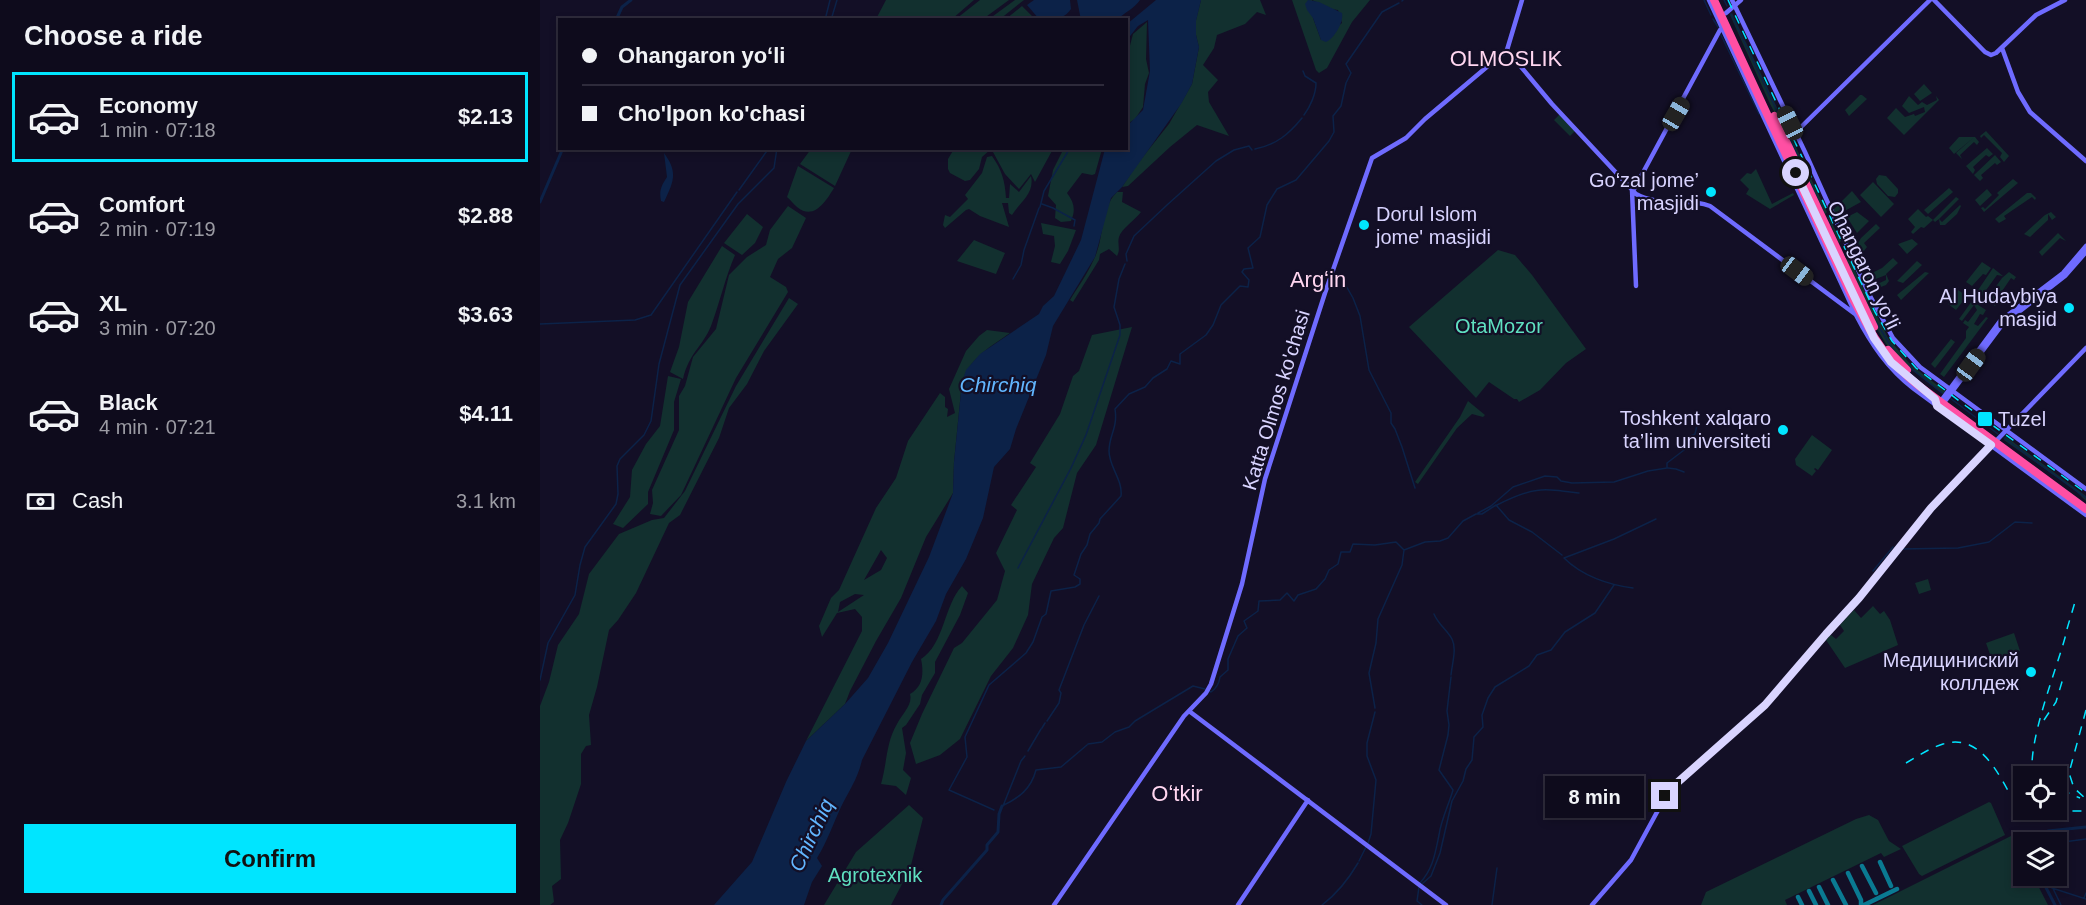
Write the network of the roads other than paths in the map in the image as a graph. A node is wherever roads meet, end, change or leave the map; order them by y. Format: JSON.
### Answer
{"nodes":[{"id":1,"x":1522,"y":0,"type":"edge"},
{"id":2,"x":1709,"y":0,"type":"edge"},
{"id":3,"x":1714,"y":0,"type":"edge"},
{"id":4,"x":1720,"y":0,"type":"edge"},
{"id":5,"x":1731,"y":0,"type":"edge"},
{"id":6,"x":1741,"y":0,"type":"edge"},
{"id":7,"x":1930,"y":0,"type":"edge"},
{"id":8,"x":1934,"y":0,"type":"edge"},
{"id":9,"x":2066,"y":0,"type":"edge"},
{"id":10,"x":1734,"y":6,"type":"junction"},
{"id":11,"x":1724,"y":15,"type":"junction"},
{"id":12,"x":1723,"y":29,"type":"junction"},
{"id":13,"x":2003,"y":46,"type":"junction"},
{"id":14,"x":1740,"y":48,"type":"junction"},
{"id":15,"x":1507,"y":50,"type":"junction"},
{"id":16,"x":1745,"y":71,"type":"junction"},
{"id":17,"x":1796,"y":133,"type":"junction"},
{"id":18,"x":1785,"y":138,"type":"junction"},
{"id":19,"x":2086,"y":159,"type":"edge"},
{"id":20,"x":1798,"y":173,"type":"junction"},
{"id":21,"x":1800,"y":190,"type":"junction"},
{"id":22,"x":1633,"y":191,"type":"junction"},
{"id":23,"x":1817,"y":230,"type":"junction"},
{"id":24,"x":1826,"y":237,"type":"junction"},
{"id":25,"x":2086,"y":246,"type":"edge"},
{"id":26,"x":2086,"y":252,"type":"edge"},
{"id":27,"x":1851,"y":287,"type":"junction"},
{"id":28,"x":2042,"y":291,"type":"junction"},
{"id":29,"x":1857,"y":299,"type":"junction"},
{"id":30,"x":1858,"y":314,"type":"junction"},
{"id":31,"x":1877,"y":343,"type":"junction"},
{"id":32,"x":2086,"y":348,"type":"edge"},
{"id":33,"x":1878,"y":352,"type":"junction"},
{"id":34,"x":1951,"y":390,"type":"junction"},
{"id":35,"x":1940,"y":401,"type":"junction"},
{"id":36,"x":1954,"y":419,"type":"junction"},
{"id":37,"x":1964,"y":420,"type":"junction"},
{"id":38,"x":2007,"y":430,"type":"junction"},
{"id":39,"x":1995,"y":442,"type":"junction"},
{"id":40,"x":2086,"y":489,"type":"edge"},
{"id":41,"x":2062,"y":491,"type":"junction"},
{"id":42,"x":2065,"y":500,"type":"junction"},
{"id":43,"x":2086,"y":503,"type":"edge"},
{"id":44,"x":2086,"y":509,"type":"edge"},
{"id":45,"x":2086,"y":515,"type":"edge"},
{"id":46,"x":1189,"y":711,"type":"junction"},
{"id":47,"x":1308,"y":800,"type":"junction"},
{"id":48,"x":1054,"y":905,"type":"edge"},
{"id":49,"x":1238,"y":905,"type":"edge"},
{"id":50,"x":1446,"y":905,"type":"edge"},
{"id":51,"x":1592,"y":905,"type":"edge"}],
"edges":[{"from":1,"to":15,"type":"street"},
{"from":2,"to":12,"type":"street","name":"Ohangaron yoʻli"},
{"from":3,"to":11,"type":"highway","name":"Ohangaron yoʻli"},
{"from":4,"to":11,"type":"highway","name":"Ohangaron yoʻli"},
{"from":5,"to":10,"type":"street"},
{"from":6,"to":10,"type":"street"},
{"from":7,"to":17,"type":"street"},
{"from":8,"to":13,"type":"street"},
{"from":9,"to":13,"type":"street"},
{"from":10,"to":11,"type":"street"},
{"from":10,"to":17,"type":"street"},
{"from":11,"to":14,"type":"highway","name":"Ohangaron yoʻli"},
{"from":12,"to":16,"type":"street","name":"Ohangaron yoʻli"},
{"from":12,"to":22,"type":"street"},
{"from":13,"to":19,"type":"street"},
{"from":14,"to":16,"type":"highway","name":"Ohangaron yoʻli"},
{"from":14,"to":18,"type":"highway","name":"Ohangaron yoʻli"},
{"from":15,"to":22,"type":"street"},
{"from":15,"to":46,"type":"street","name":"Katta Olmos ko'chasi"},
{"from":16,"to":20,"type":"highway","name":"Ohangaron yoʻli"},
{"from":16,"to":21,"type":"street","name":"Ohangaron yoʻli"},
{"from":17,"to":18,"type":"street"},
{"from":17,"to":34,"type":"street"},
{"from":18,"to":20,"type":"highway","name":"Ohangaron yoʻli"},
{"from":20,"to":21,"type":"highway","name":"Ohangaron yoʻli"},
{"from":20,"to":27,"type":"highway","name":"Ohangaron yoʻli"},
{"from":21,"to":23,"type":"street","name":"Ohangaron yoʻli"},
{"from":21,"to":24,"type":"highway","name":"Ohangaron yoʻli"},
{"from":22,"to":22,"type":"street"},
{"from":22,"to":30,"type":"street"},
{"from":23,"to":24,"type":"highway"},
{"from":23,"to":30,"type":"street","name":"Ohangaron yoʻli"},
{"from":24,"to":27,"type":"highway","name":"Ohangaron yoʻli"},
{"from":25,"to":28,"type":"street"},
{"from":26,"to":28,"type":"street"},
{"from":27,"to":29,"type":"highway","name":"Ohangaron yoʻli"},
{"from":28,"to":34,"type":"street"},
{"from":29,"to":30,"type":"highway","name":"Ohangaron yoʻli"},
{"from":29,"to":35,"type":"highway","name":"Ohangaron yoʻli"},
{"from":30,"to":31,"type":"highway","name":"Ohangaron yoʻli"},
{"from":30,"to":33,"type":"street","name":"Ohangaron yoʻli"},
{"from":31,"to":33,"type":"highway"},
{"from":31,"to":35,"type":"highway","name":"Ohangaron yoʻli"},
{"from":32,"to":38,"type":"street"},
{"from":33,"to":35,"type":"street","name":"Ohangaron yoʻli"},
{"from":34,"to":35,"type":"street"},
{"from":34,"to":38,"type":"street"},
{"from":35,"to":36,"type":"street","name":"Ohangaron yoʻli"},
{"from":35,"to":37,"type":"highway","name":"Ohangaron yoʻli"},
{"from":35,"to":39,"type":"highway","name":"Ohangaron yoʻli"},
{"from":36,"to":37,"type":"highway"},
{"from":36,"to":39,"type":"street","name":"Ohangaron yoʻli"},
{"from":37,"to":39,"type":"highway","name":"Ohangaron yoʻli"},
{"from":38,"to":39,"type":"street"},
{"from":38,"to":40,"type":"street"},
{"from":39,"to":41,"type":"highway","name":"Ohangaron yoʻli"},
{"from":39,"to":42,"type":"street","name":"Ohangaron yoʻli"},
{"from":39,"to":43,"type":"highway","name":"Ohangaron yoʻli"},
{"from":39,"to":51,"type":"street"},
{"from":41,"to":42,"type":"highway"},
{"from":41,"to":44,"type":"highway","name":"Ohangaron yoʻli"},
{"from":42,"to":45,"type":"street","name":"Ohangaron yoʻli"},
{"from":46,"to":47,"type":"street"},
{"from":46,"to":48,"type":"street","name":"Katta Olmos ko'chasi"},
{"from":47,"to":49,"type":"street"},
{"from":47,"to":50,"type":"street"}]}
